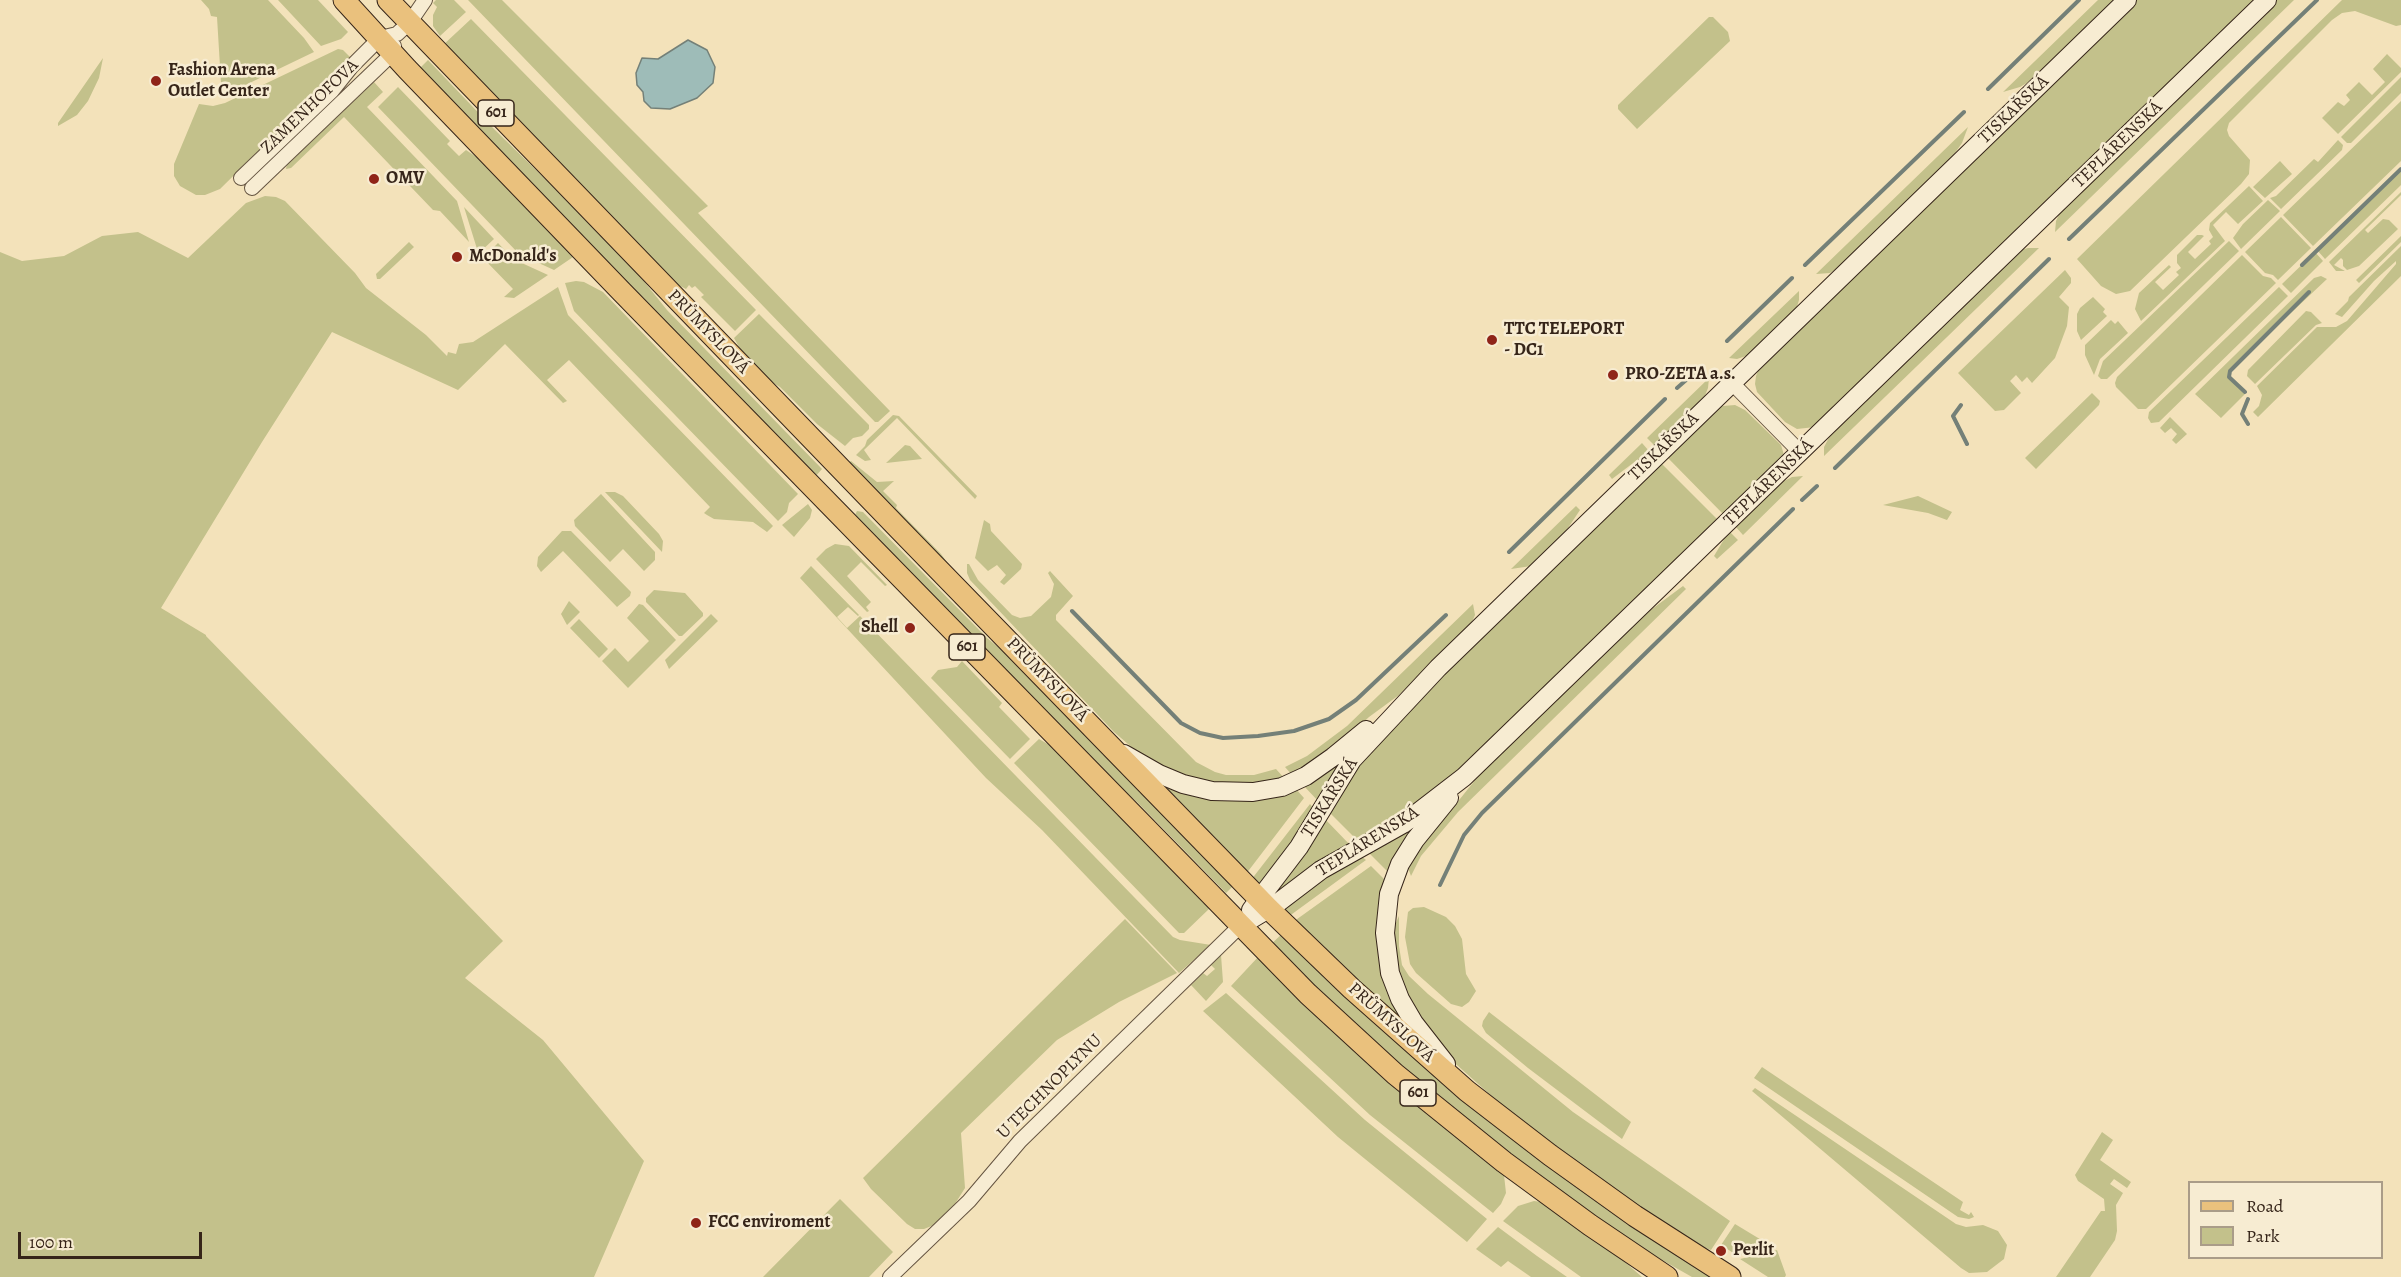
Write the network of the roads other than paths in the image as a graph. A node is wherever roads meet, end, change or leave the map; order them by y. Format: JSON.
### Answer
{"nodes":[{"id":1,"x":344,"y":0,"type":"edge"},
{"id":2,"x":388,"y":0,"type":"edge"},
{"id":3,"x":425,"y":0,"type":"edge"},
{"id":4,"x":2127,"y":0,"type":"edge"},
{"id":5,"x":2267,"y":0,"type":"edge"},
{"id":6,"x":395,"y":37,"type":"junction"},
{"id":7,"x":241,"y":178,"type":"dead end"},
{"id":8,"x":252,"y":188,"type":"dead end"},
{"id":9,"x":1732,"y":382,"type":"junction"},
{"id":10,"x":1801,"y":453,"type":"junction"},
{"id":11,"x":1438,"y":668,"type":"junction"},
{"id":12,"x":1112,"y":747,"type":"junction"},
{"id":13,"x":1464,"y":777,"type":"junction"},
{"id":14,"x":1264,"y":904,"type":"junction"},
{"id":15,"x":1240,"y":927,"type":"junction"},
{"id":16,"x":1467,"y":1091,"type":"junction"},
{"id":17,"x":890,"y":1277,"type":"edge"},
{"id":18,"x":1667,"y":1277,"type":"edge"},
{"id":19,"x":1730,"y":1277,"type":"edge"}],
"edges":[{"from":1,"to":6,"type":"main road","name":"PRŮMYSLOVÁ","number":"601"},
{"from":2,"to":6,"type":"main road","name":"PRŮMYSLOVÁ","number":"601"},
{"from":3,"to":6,"type":"street"},
{"from":4,"to":9,"type":"street","name":"TISKAŘSKÁ"},
{"from":5,"to":10,"type":"street","name":"TEPLÁRENSKÁ"},
{"from":6,"to":7,"type":"street","name":"ZAMENHOFOVA"},
{"from":6,"to":8,"type":"street","name":"ZAMENHOFOVA"},
{"from":6,"to":12,"type":"main road","name":"PRŮMYSLOVÁ","number":"601"},
{"from":6,"to":15,"type":"main road","name":"PRŮMYSLOVÁ","number":"601"},
{"from":9,"to":10,"type":"street"},
{"from":9,"to":11,"type":"street","name":"TISKAŘSKÁ"},
{"from":10,"to":13,"type":"street","name":"TEPLÁRENSKÁ"},
{"from":11,"to":12,"type":"street"},
{"from":11,"to":14,"type":"street","name":"TISKAŘSKÁ"},
{"from":12,"to":14,"type":"main road","name":"PRŮMYSLOVÁ","number":"601"},
{"from":13,"to":14,"type":"street","name":"TEPLÁRENSKÁ"},
{"from":13,"to":16,"type":"street"},
{"from":14,"to":15,"type":"street","name":"TEPLÁRENSKÁ"},
{"from":14,"to":16,"type":"main road","name":"PRŮMYSLOVÁ","number":"601"},
{"from":15,"to":17,"type":"street","name":"U TECHNOPLYNU"},
{"from":15,"to":18,"type":"main road","name":"PRŮMYSLOVÁ","number":"601"},
{"from":16,"to":19,"type":"main road","name":"PRŮMYSLOVÁ","number":"601"}]}
